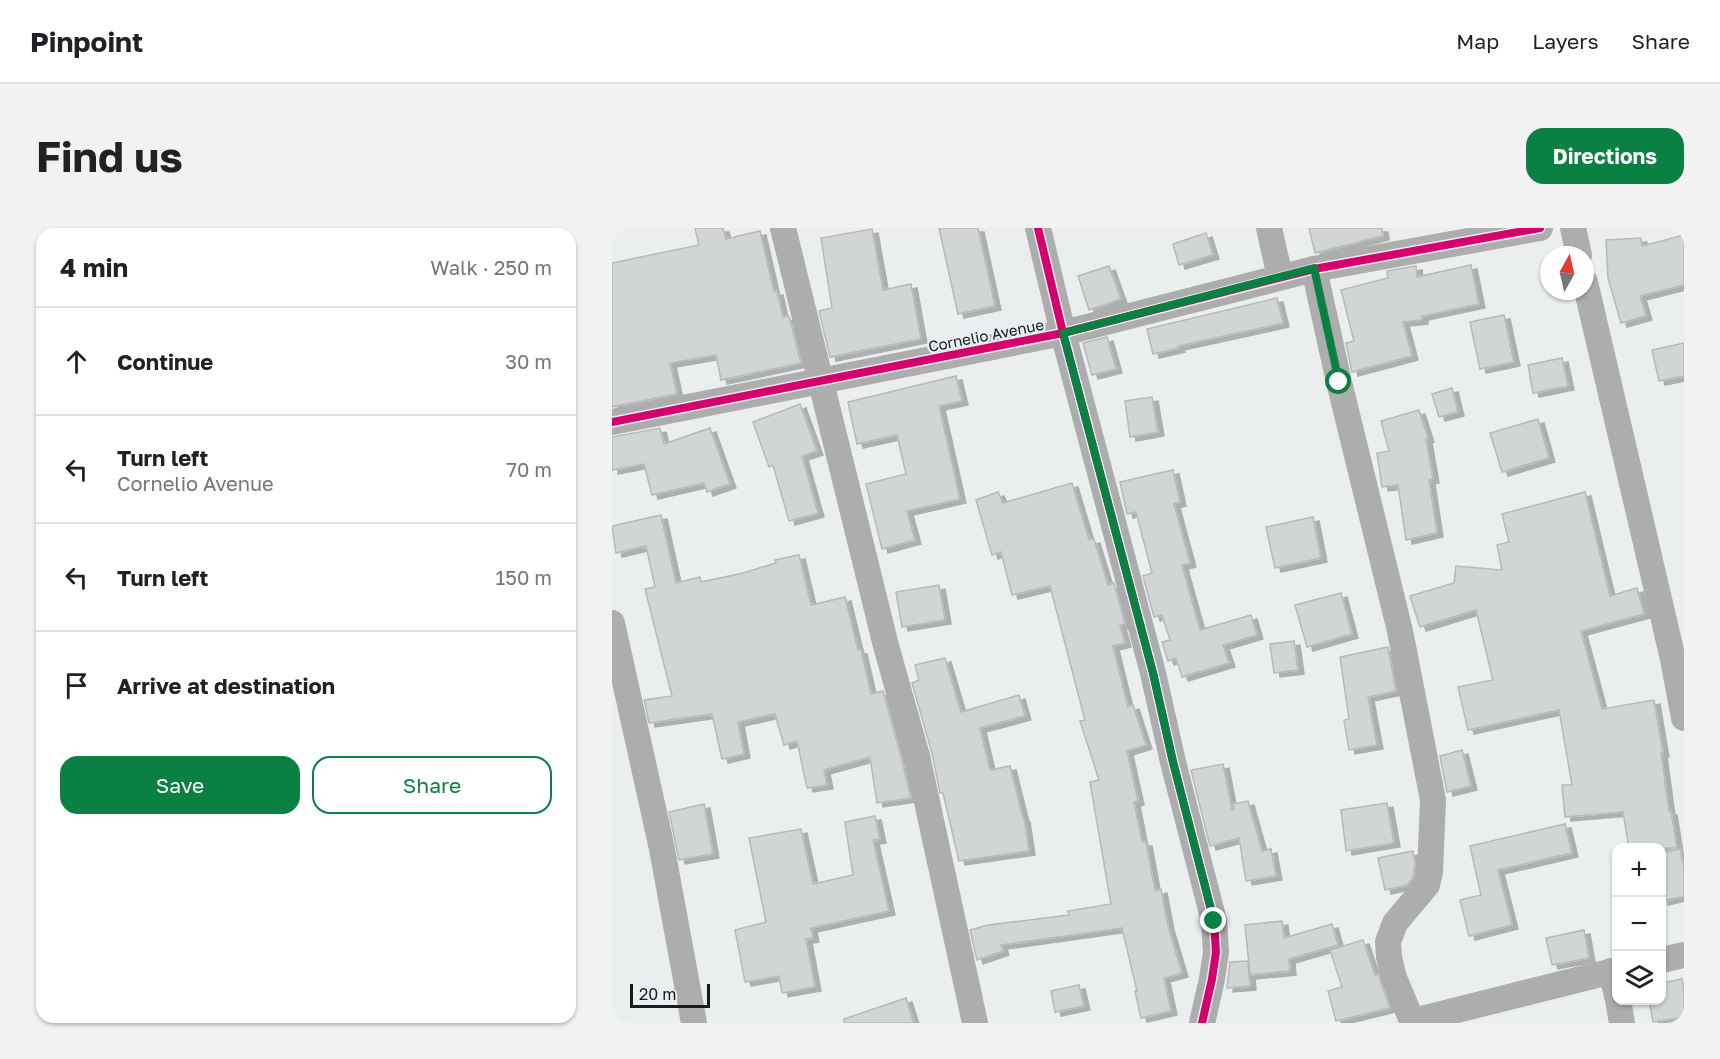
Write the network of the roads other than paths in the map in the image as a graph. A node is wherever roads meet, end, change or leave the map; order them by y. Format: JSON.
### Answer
{"nodes":[{"id":1,"x":783,"y":228,"type":"edge"},
{"id":2,"x":1038,"y":228,"type":"edge"},
{"id":3,"x":1269,"y":228,"type":"edge"},
{"id":4,"x":1540,"y":228,"type":"edge"},
{"id":5,"x":1573,"y":228,"type":"edge"},
{"id":6,"x":1577,"y":246,"type":"edge"},
{"id":7,"x":1314,"y":268,"type":"junction"},
{"id":8,"x":1280,"y":276,"type":"junction"},
{"id":9,"x":1589,"y":300,"type":"edge"},
{"id":10,"x":1063,"y":333,"type":"junction"},
{"id":11,"x":822,"y":381,"type":"junction"},
{"id":12,"x":612,"y":422,"type":"edge"},
{"id":13,"x":612,"y":623,"type":"edge"},
{"id":14,"x":1684,"y":718,"type":"edge"},
{"id":15,"x":1684,"y":955,"type":"edge"},
{"id":16,"x":1666,"y":959,"type":"edge"},
{"id":17,"x":1612,"y":980,"type":"edge"},
{"id":18,"x":1618,"y":1005,"type":"edge"},
{"id":19,"x":1413,"y":1022,"type":"edge"},
{"id":20,"x":694,"y":1023,"type":"edge"},
{"id":21,"x":975,"y":1023,"type":"edge"},
{"id":22,"x":1202,"y":1023,"type":"edge"},
{"id":23,"x":1622,"y":1023,"type":"edge"}],
"edges":[{"from":1,"to":11,"type":"street"},
{"from":2,"to":10,"type":"street"},
{"from":3,"to":8,"type":"street"},
{"from":4,"to":7,"type":"street","name":"Cornelio Avenue"},
{"from":5,"to":6,"type":"street"},
{"from":7,"to":8,"type":"street","name":"Cornelio Avenue"},
{"from":7,"to":19,"type":"street"},
{"from":8,"to":10,"type":"street","name":"Cornelio Avenue"},
{"from":9,"to":14,"type":"street"},
{"from":10,"to":11,"type":"street","name":"Cornelio Avenue"},
{"from":10,"to":22,"type":"street"},
{"from":11,"to":12,"type":"street","name":"Cornelio Avenue"},
{"from":11,"to":21,"type":"street"},
{"from":13,"to":20,"type":"street"},
{"from":15,"to":16,"type":"street"},
{"from":17,"to":19,"type":"street"},
{"from":18,"to":23,"type":"street"}]}
